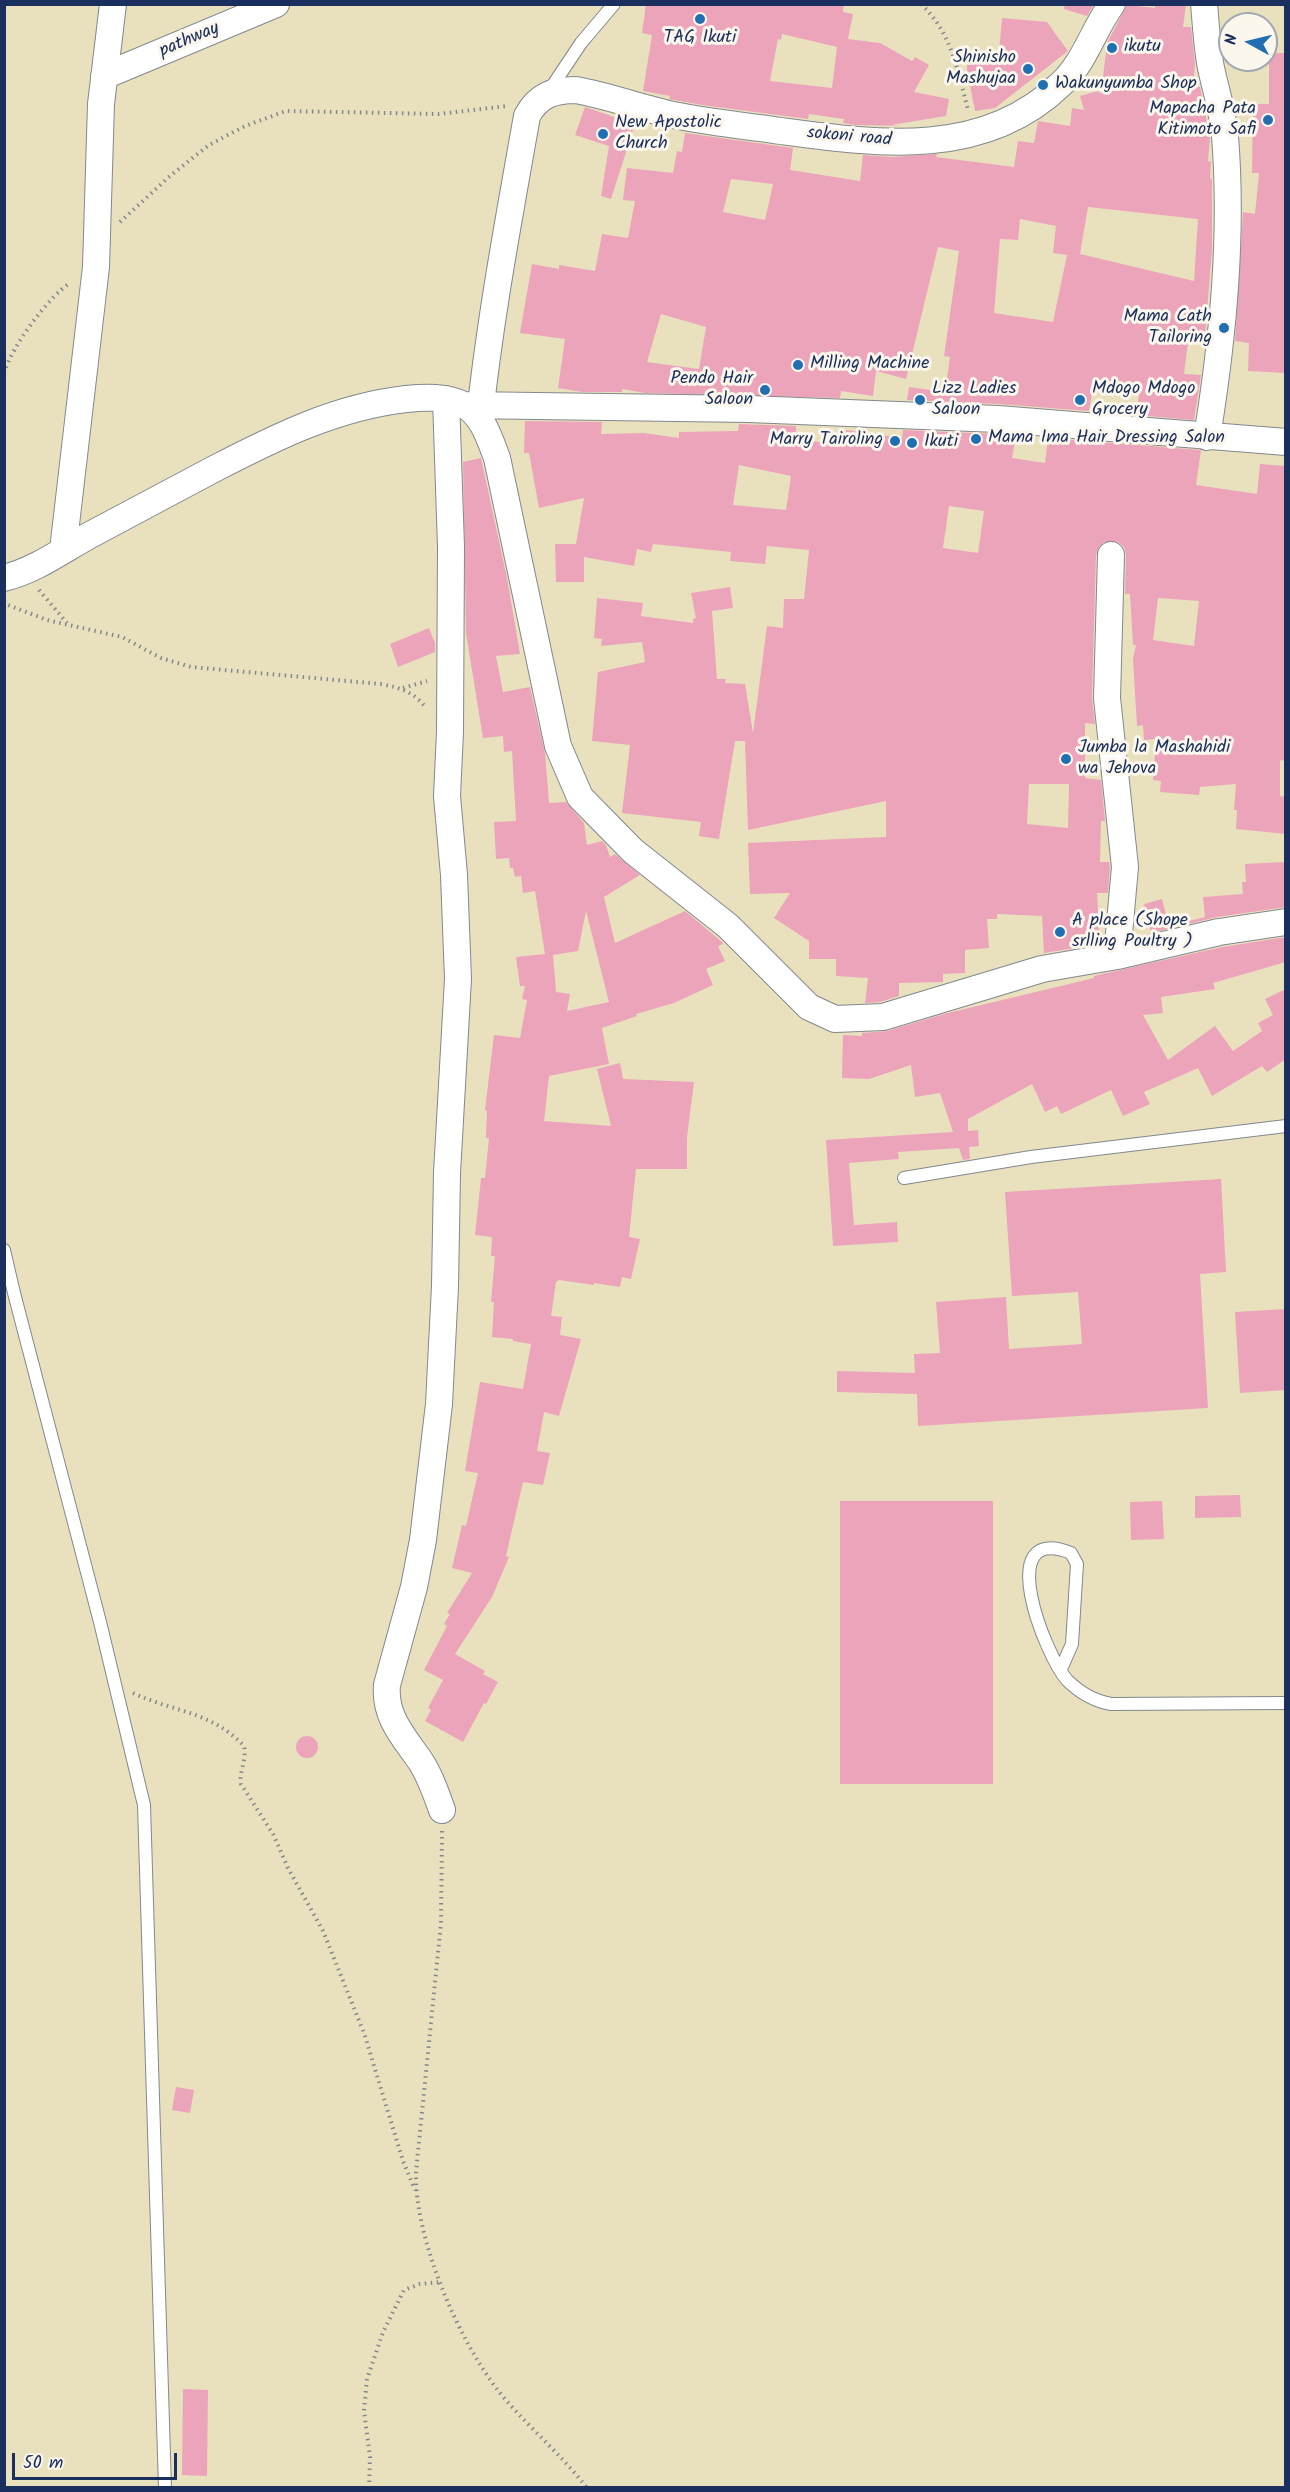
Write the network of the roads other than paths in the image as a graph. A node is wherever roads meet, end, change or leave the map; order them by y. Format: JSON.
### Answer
{"nodes":[{"id":1,"x":113,"y":4,"type":"edge"},
{"id":2,"x":276,"y":4,"type":"edge"},
{"id":3,"x":614,"y":4,"type":"edge"},
{"id":4,"x":1112,"y":4,"type":"edge"},
{"id":5,"x":1204,"y":4,"type":"edge"},
{"id":6,"x":104,"y":76,"type":"junction"},
{"id":7,"x":540,"y":99,"type":"junction"},
{"id":8,"x":464,"y":403,"type":"junction"},
{"id":9,"x":1207,"y":437,"type":"junction"},
{"id":10,"x":1286,"y":442,"type":"edge"},
{"id":11,"x":63,"y":550,"type":"junction"},
{"id":12,"x":1111,"y":555,"type":"dead end"},
{"id":13,"x":15,"y":575,"type":"edge"},
{"id":14,"x":1286,"y":922,"type":"edge"},
{"id":15,"x":1117,"y":956,"type":"junction"},
{"id":16,"x":1286,"y":1126,"type":"edge"},
{"id":17,"x":904,"y":1178,"type":"dead end"},
{"id":18,"x":4,"y":1250,"type":"edge"},
{"id":19,"x":1061,"y":1669,"type":"junction"},
{"id":20,"x":1286,"y":1703,"type":"edge"},
{"id":21,"x":442,"y":1810,"type":"road end"},
{"id":22,"x":165,"y":2487,"type":"edge"}],
"edges":[{"from":1,"to":6,"type":"street"},
{"from":2,"to":6,"type":"street","name":"pathway"},
{"from":3,"to":7,"type":"lane"},
{"from":4,"to":7,"type":"street","name":"sokoni road"},
{"from":5,"to":9,"type":"street"},
{"from":6,"to":11,"type":"street"},
{"from":7,"to":8,"type":"street"},
{"from":8,"to":9,"type":"street"},
{"from":8,"to":11,"type":"street"},
{"from":8,"to":15,"type":"street"},
{"from":8,"to":21,"type":"street"},
{"from":9,"to":10,"type":"street"},
{"from":11,"to":13,"type":"street"},
{"from":12,"to":15,"type":"street"},
{"from":14,"to":15,"type":"street"},
{"from":16,"to":17,"type":"lane"},
{"from":18,"to":22,"type":"lane"},
{"from":19,"to":19,"type":"lane"},
{"from":19,"to":20,"type":"lane"}]}
